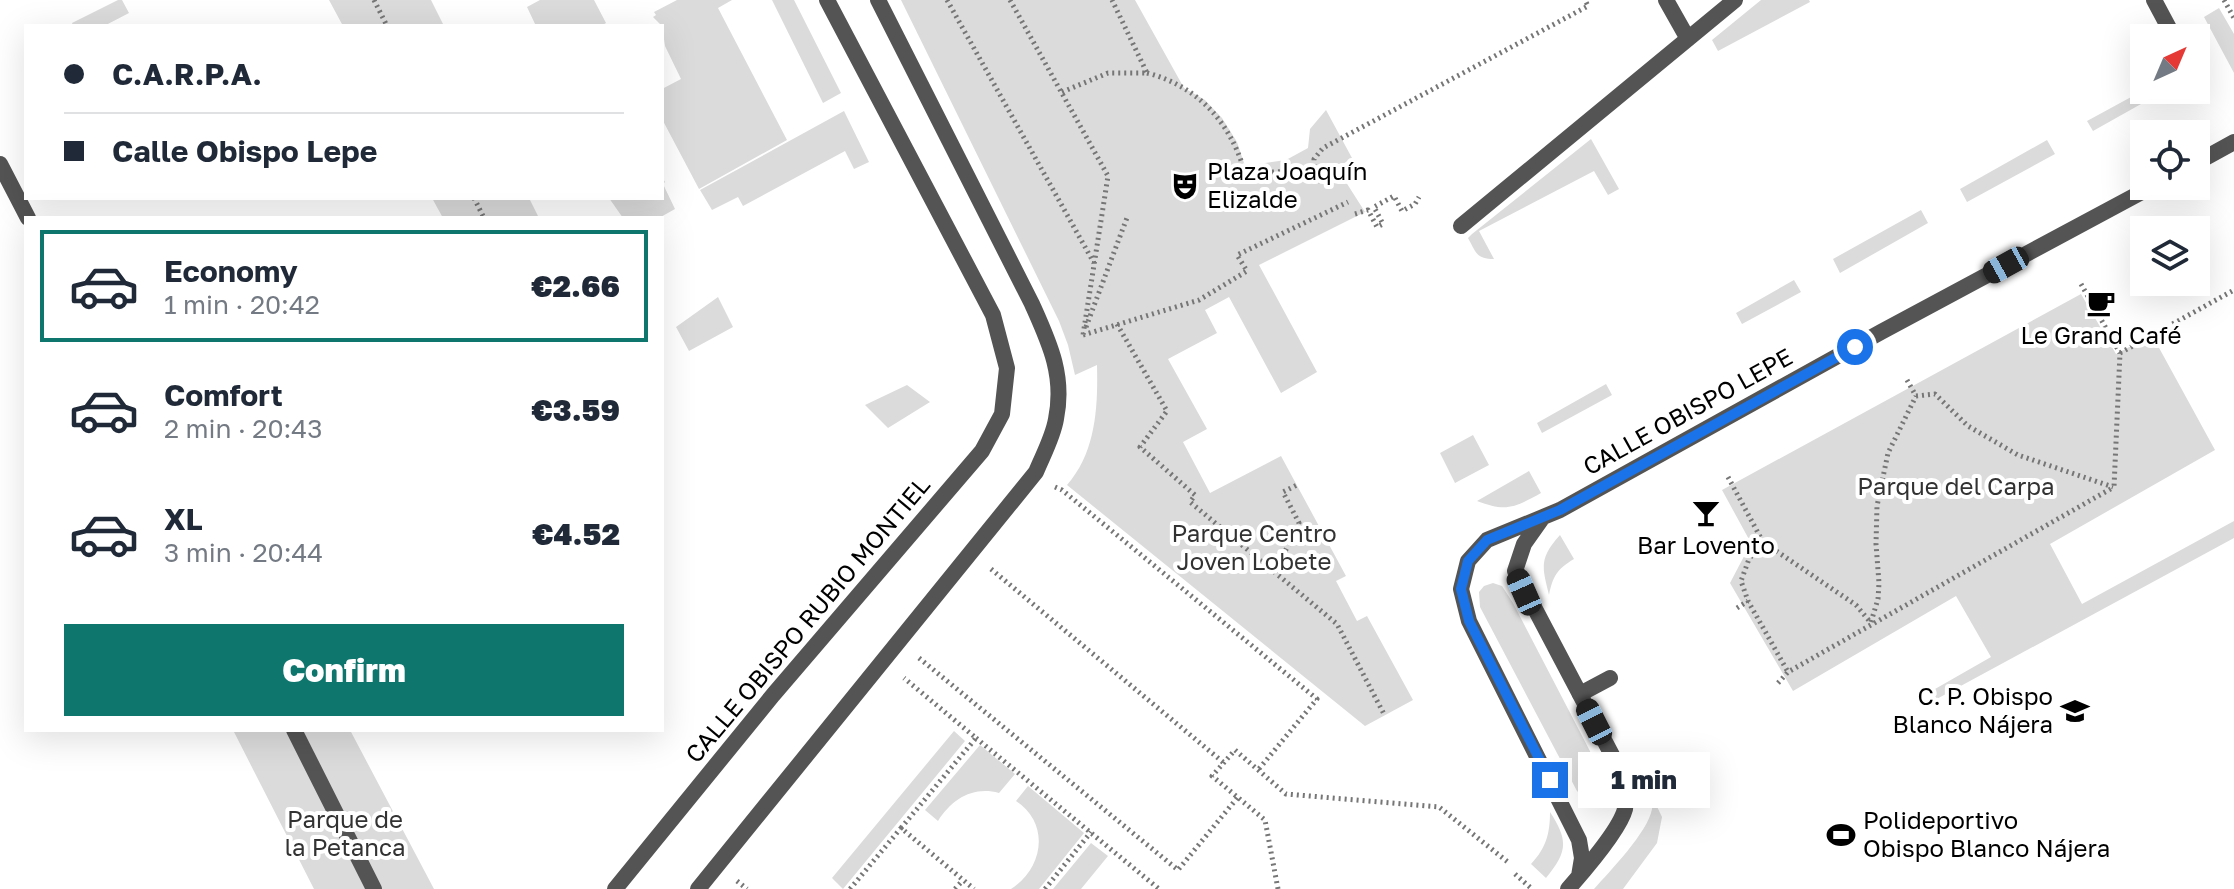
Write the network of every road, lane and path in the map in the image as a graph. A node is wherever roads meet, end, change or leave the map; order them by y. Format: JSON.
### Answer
{"nodes":[{"id":1,"x":374,"y":0,"type":"edge"},
{"id":2,"x":827,"y":0,"type":"edge"},
{"id":3,"x":878,"y":0,"type":"edge"},
{"id":4,"x":947,"y":0,"type":"edge"},
{"id":5,"x":1010,"y":0,"type":"edge"},
{"id":6,"x":1112,"y":0,"type":"edge"},
{"id":7,"x":1585,"y":0,"type":"edge"},
{"id":8,"x":1666,"y":0,"type":"edge"},
{"id":9,"x":1735,"y":0,"type":"edge"},
{"id":10,"x":2154,"y":0,"type":"edge"},
{"id":11,"x":2224,"y":0,"type":"edge"},
{"id":12,"x":2234,"y":18,"type":"edge"},
{"id":13,"x":386,"y":24,"type":"edge"},
{"id":14,"x":2167,"y":24,"type":"edge"},
{"id":15,"x":1688,"y":39,"type":"junction"},
{"id":16,"x":1147,"y":73,"type":"junction"},
{"id":17,"x":1062,"y":92,"type":"junction"},
{"id":18,"x":2234,"y":142,"type":"edge"},
{"id":19,"x":2210,"y":155,"type":"edge"},
{"id":20,"x":0,"y":164,"type":"edge"},
{"id":21,"x":1314,"y":172,"type":"junction"},
{"id":22,"x":1321,"y":182,"type":"dead end"},
{"id":23,"x":1419,"y":197,"type":"dead end"},
{"id":24,"x":2130,"y":199,"type":"edge"},
{"id":25,"x":1348,"y":202,"type":"dead end"},
{"id":26,"x":1355,"y":214,"type":"dead end"},
{"id":27,"x":1128,"y":215,"type":"dead end"},
{"id":28,"x":27,"y":216,"type":"edge"},
{"id":29,"x":1461,"y":226,"type":"dead end"},
{"id":30,"x":1094,"y":263,"type":"junction"},
{"id":31,"x":2081,"y":284,"type":"dead end"},
{"id":32,"x":2234,"y":290,"type":"edge"},
{"id":33,"x":1117,"y":324,"type":"junction"},
{"id":34,"x":1083,"y":335,"type":"junction"},
{"id":35,"x":2120,"y":353,"type":"junction"},
{"id":36,"x":1907,"y":380,"type":"dead end"},
{"id":37,"x":1916,"y":396,"type":"junction"},
{"id":38,"x":1728,"y":477,"type":"dead end"},
{"id":39,"x":1297,"y":485,"type":"dead end"},
{"id":40,"x":1054,"y":487,"type":"dead end"},
{"id":41,"x":2114,"y":487,"type":"junction"},
{"id":42,"x":1542,"y":519,"type":"junction"},
{"id":43,"x":1763,"y":542,"type":"junction"},
{"id":44,"x":988,"y":567,"type":"dead end"},
{"id":45,"x":1275,"y":572,"type":"junction"},
{"id":46,"x":1748,"y":601,"type":"junction"},
{"id":47,"x":1737,"y":608,"type":"dead end"},
{"id":48,"x":1871,"y":623,"type":"junction"},
{"id":49,"x":915,"y":655,"type":"dead end"},
{"id":50,"x":1788,"y":672,"type":"junction"},
{"id":51,"x":904,"y":677,"type":"dead end"},
{"id":52,"x":1610,"y":678,"type":"dead end"},
{"id":53,"x":1778,"y":683,"type":"dead end"},
{"id":54,"x":1580,"y":694,"type":"junction"},
{"id":55,"x":1385,"y":716,"type":"dead end"},
{"id":56,"x":295,"y":732,"type":"edge"},
{"id":57,"x":976,"y":738,"type":"junction"},
{"id":58,"x":1224,"y":763,"type":"junction"},
{"id":59,"x":1258,"y":770,"type":"junction"},
{"id":60,"x":1238,"y":797,"type":"junction"},
{"id":61,"x":901,"y":828,"type":"junction"},
{"id":62,"x":1091,"y":832,"type":"junction"},
{"id":63,"x":1509,"y":863,"type":"dead end"},
{"id":64,"x":1515,"y":874,"type":"dead end"},
{"id":65,"x":963,"y":880,"type":"junction"},
{"id":66,"x":1574,"y":882,"type":"edge"},
{"id":67,"x":374,"y":889,"type":"edge"},
{"id":68,"x":615,"y":889,"type":"edge"},
{"id":69,"x":698,"y":889,"type":"edge"},
{"id":70,"x":850,"y":889,"type":"edge"},
{"id":71,"x":955,"y":889,"type":"edge"},
{"id":72,"x":974,"y":889,"type":"edge"},
{"id":73,"x":1045,"y":889,"type":"edge"},
{"id":74,"x":1159,"y":889,"type":"edge"},
{"id":75,"x":1278,"y":889,"type":"edge"},
{"id":76,"x":1532,"y":889,"type":"edge"}],
"edges":[{"from":1,"to":13,"type":"path"},
{"from":2,"to":68,"type":"street","name":"CALLE OBISPO RUBIO MONTIEL"},
{"from":3,"to":69,"type":"street"},
{"from":4,"to":30,"type":"path"},
{"from":5,"to":17,"type":"path"},
{"from":6,"to":16,"type":"path"},
{"from":7,"to":21,"type":"path"},
{"from":8,"to":15,"type":"street"},
{"from":9,"to":15,"type":"street"},
{"from":10,"to":14,"type":"street"},
{"from":11,"to":12,"type":"path"},
{"from":15,"to":29,"type":"street"},
{"from":16,"to":17,"type":"path"},
{"from":16,"to":21,"type":"path"},
{"from":17,"to":30,"type":"path"},
{"from":18,"to":19,"type":"street"},
{"from":20,"to":28,"type":"street"},
{"from":21,"to":22,"type":"path"},
{"from":23,"to":26,"type":"path"},
{"from":24,"to":42,"type":"street","name":"CALLE OBISPO LEPE"},
{"from":25,"to":33,"type":"path"},
{"from":27,"to":34,"type":"path"},
{"from":30,"to":34,"type":"path"},
{"from":31,"to":35,"type":"path"},
{"from":32,"to":35,"type":"path"},
{"from":33,"to":34,"type":"path"},
{"from":33,"to":45,"type":"path"},
{"from":35,"to":41,"type":"path"},
{"from":36,"to":37,"type":"path"},
{"from":37,"to":41,"type":"path"},
{"from":37,"to":48,"type":"path"},
{"from":38,"to":43,"type":"path"},
{"from":39,"to":45,"type":"path"},
{"from":40,"to":59,"type":"path"},
{"from":41,"to":48,"type":"path"},
{"from":42,"to":54,"type":"street","name":"CALLE OBISPO LEPE"},
{"from":42,"to":66,"type":"street","name":"CALLE OBISPO LEPE"},
{"from":43,"to":46,"type":"path"},
{"from":43,"to":48,"type":"path"},
{"from":44,"to":58,"type":"path"},
{"from":45,"to":55,"type":"path"},
{"from":46,"to":47,"type":"path"},
{"from":46,"to":50,"type":"path"},
{"from":48,"to":50,"type":"path"},
{"from":49,"to":60,"type":"path"},
{"from":50,"to":53,"type":"path"},
{"from":51,"to":57,"type":"path"},
{"from":52,"to":54,"type":"street"},
{"from":54,"to":66,"type":"street","name":"CALLE OBISPO LEPE"},
{"from":56,"to":67,"type":"street"},
{"from":57,"to":61,"type":"path"},
{"from":57,"to":62,"type":"path"},
{"from":58,"to":59,"type":"path"},
{"from":58,"to":60,"type":"path"},
{"from":59,"to":63,"type":"path"},
{"from":60,"to":75,"type":"path"},
{"from":61,"to":65,"type":"path"},
{"from":61,"to":70,"type":"path"},
{"from":62,"to":73,"type":"path"},
{"from":62,"to":74,"type":"path"},
{"from":64,"to":76,"type":"path"},
{"from":65,"to":71,"type":"path"},
{"from":65,"to":72,"type":"path"}]}
